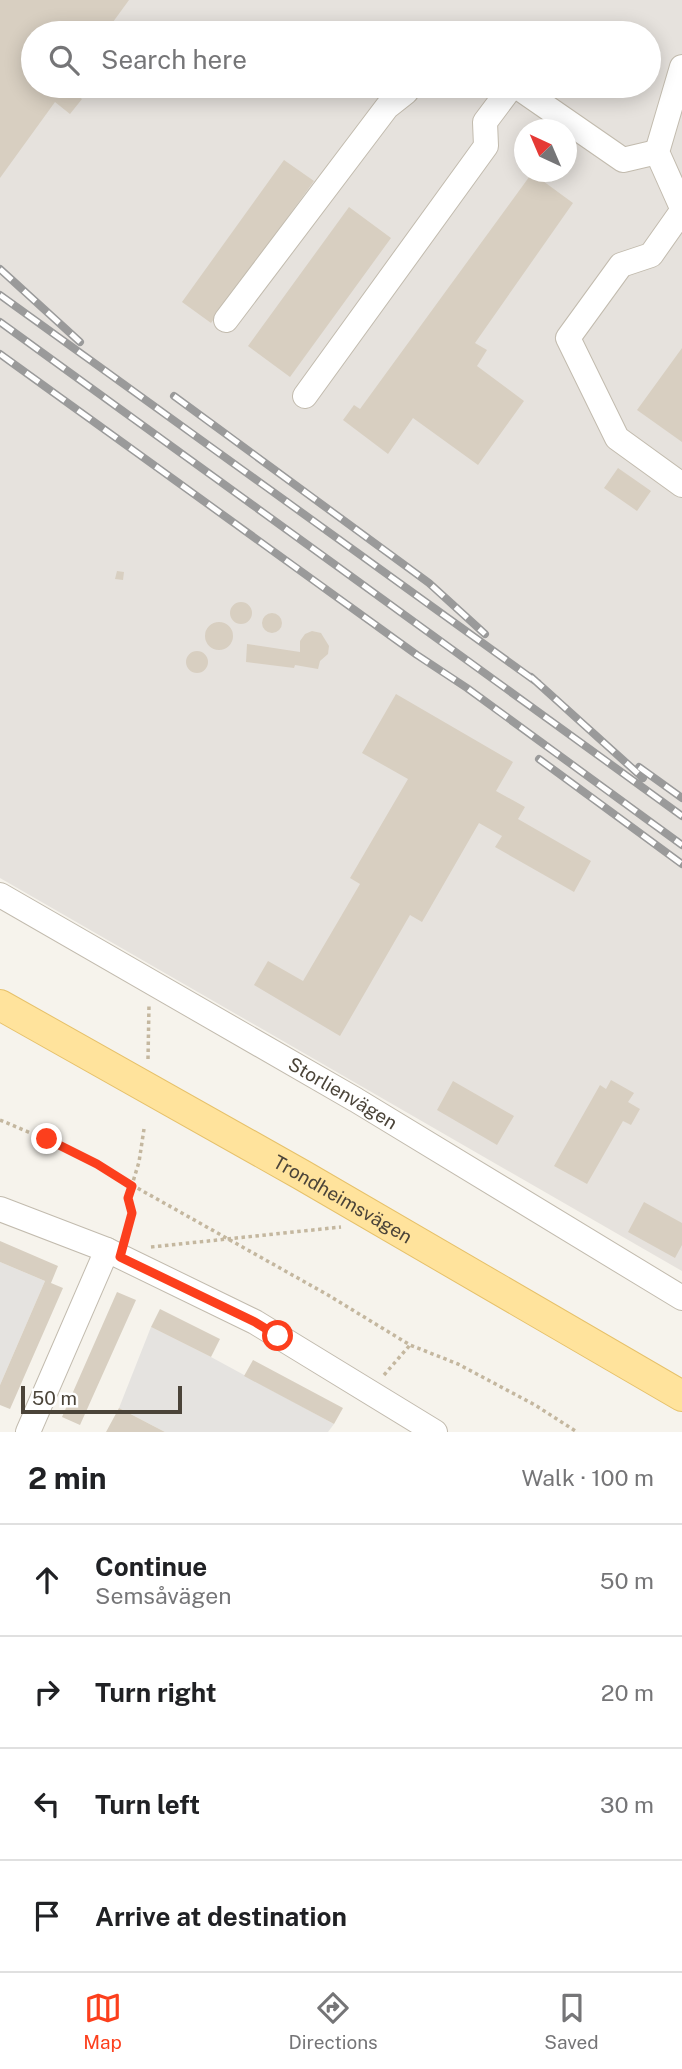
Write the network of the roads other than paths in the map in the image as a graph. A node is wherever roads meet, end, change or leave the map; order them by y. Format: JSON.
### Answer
{"nodes":[{"id":1,"x":682,"y":67,"type":"edge"},
{"id":2,"x":398,"y":98,"type":"edge"},
{"id":3,"x":504,"y":98,"type":"edge"},
{"id":4,"x":532,"y":98,"type":"edge"},
{"id":5,"x":657,"y":152,"type":"junction"},
{"id":6,"x":682,"y":210,"type":"edge"},
{"id":7,"x":226,"y":320,"type":"dead end"},
{"id":8,"x":305,"y":396,"type":"dead end"},
{"id":9,"x":682,"y":485,"type":"edge"},
{"id":10,"x":0,"y":895,"type":"edge"},
{"id":11,"x":0,"y":1005,"type":"edge"},
{"id":12,"x":0,"y":1209,"type":"edge"},
{"id":13,"x":121,"y":1257,"type":"junction"},
{"id":14,"x":682,"y":1298,"type":"edge"},
{"id":15,"x":682,"y":1396,"type":"edge"},
{"id":16,"x":28,"y":1432,"type":"edge"},
{"id":17,"x":435,"y":1432,"type":"edge"}],
"edges":[{"from":1,"to":5,"type":"street"},
{"from":2,"to":7,"type":"street"},
{"from":3,"to":8,"type":"street"},
{"from":4,"to":5,"type":"street"},
{"from":5,"to":6,"type":"street"},
{"from":6,"to":9,"type":"street"},
{"from":10,"to":14,"type":"street","name":"Storlienvägen"},
{"from":11,"to":15,"type":"main road","name":"Trondheimsvägen"},
{"from":12,"to":13,"type":"street"},
{"from":13,"to":16,"type":"street"},
{"from":13,"to":17,"type":"street"}]}
